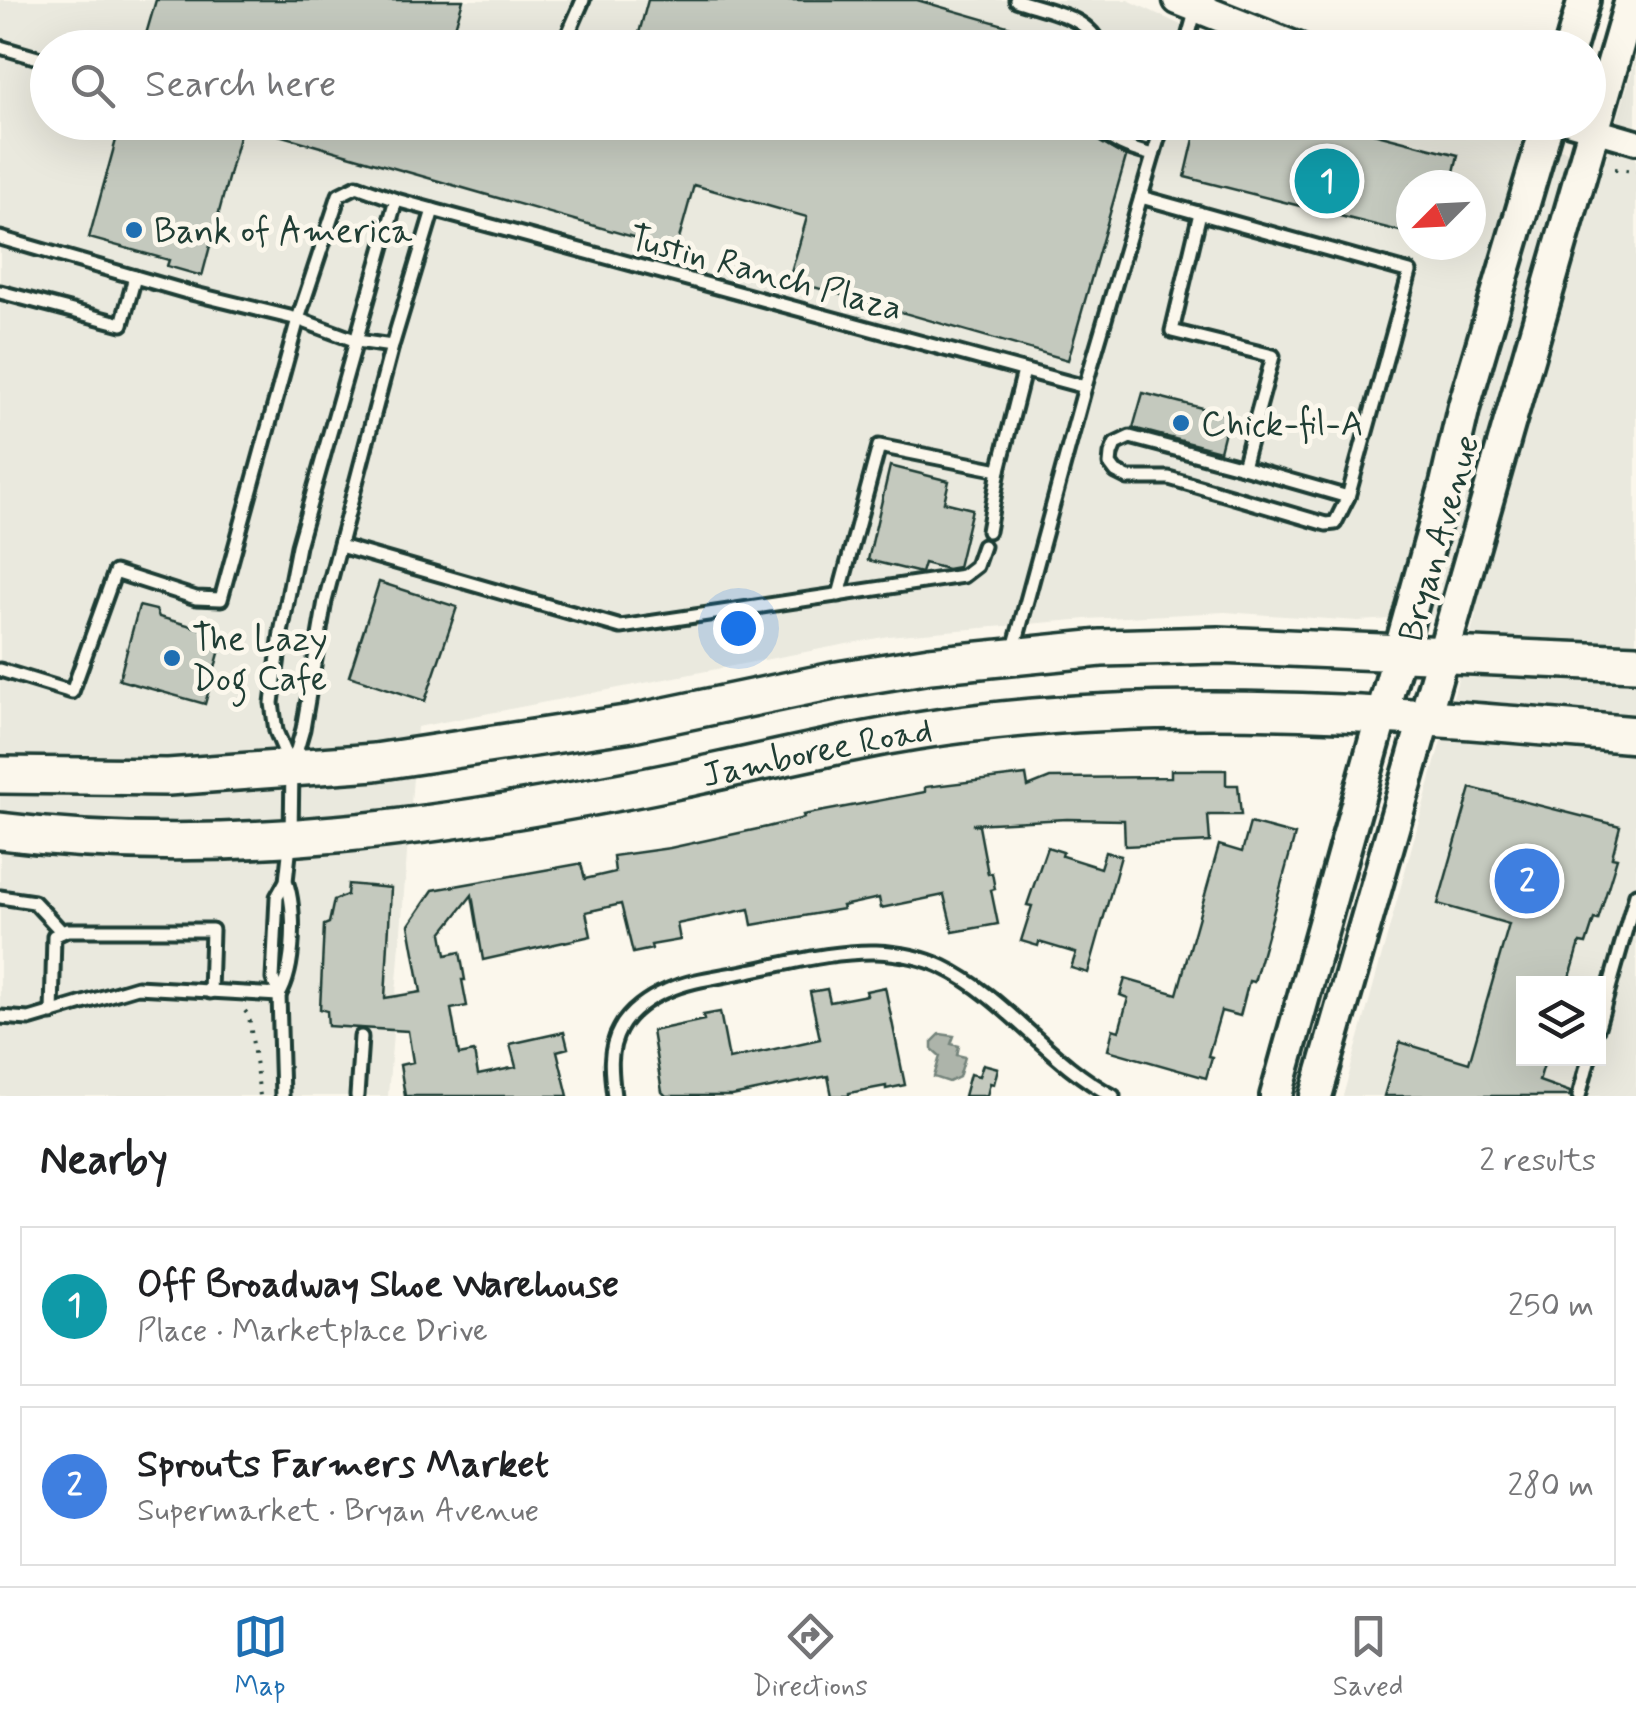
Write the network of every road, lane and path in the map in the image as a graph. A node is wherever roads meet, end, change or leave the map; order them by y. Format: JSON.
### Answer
{"nodes":[{"id":1,"x":583,"y":0,"type":"edge"},
{"id":2,"x":1016,"y":0,"type":"edge"},
{"id":3,"x":1584,"y":0,"type":"edge"},
{"id":4,"x":1631,"y":0,"type":"edge"},
{"id":5,"x":1191,"y":3,"type":"edge"},
{"id":6,"x":570,"y":30,"type":"edge"},
{"id":7,"x":1091,"y":30,"type":"edge"},
{"id":8,"x":1187,"y":30,"type":"edge"},
{"id":9,"x":1256,"y":30,"type":"edge"},
{"id":10,"x":1575,"y":30,"type":"edge"},
{"id":11,"x":0,"y":47,"type":"edge"},
{"id":12,"x":30,"y":55,"type":"edge"},
{"id":13,"x":1606,"y":61,"type":"edge"},
{"id":14,"x":1606,"y":134,"type":"edge"},
{"id":15,"x":1113,"y":140,"type":"edge"},
{"id":16,"x":1158,"y":140,"type":"edge"},
{"id":17,"x":1543,"y":140,"type":"edge"},
{"id":18,"x":1575,"y":140,"type":"edge"},
{"id":19,"x":1636,"y":142,"type":"edge"},
{"id":20,"x":1153,"y":155,"type":"junction"},
{"id":21,"x":1615,"y":169,"type":"dead end"},
{"id":22,"x":1636,"y":171,"type":"edge"},
{"id":23,"x":1141,"y":197,"type":"junction"},
{"id":24,"x":396,"y":200,"type":"junction"},
{"id":25,"x":433,"y":210,"type":"junction"},
{"id":26,"x":1200,"y":214,"type":"junction"},
{"id":27,"x":0,"y":238,"type":"edge"},
{"id":28,"x":135,"y":277,"type":"junction"},
{"id":29,"x":0,"y":292,"type":"edge"},
{"id":30,"x":298,"y":319,"type":"junction"},
{"id":31,"x":357,"y":341,"type":"junction"},
{"id":32,"x":392,"y":346,"type":"junction"},
{"id":33,"x":1024,"y":371,"type":"junction"},
{"id":34,"x":1085,"y":387,"type":"junction"},
{"id":35,"x":1243,"y":468,"type":"junction"},
{"id":36,"x":998,"y":470,"type":"junction"},
{"id":37,"x":1348,"y":496,"type":"junction"},
{"id":38,"x":988,"y":531,"type":"dead end"},
{"id":39,"x":340,"y":546,"type":"junction"},
{"id":40,"x":983,"y":546,"type":"dead end"},
{"id":41,"x":839,"y":595,"type":"junction"},
{"id":42,"x":1398,"y":652,"type":"junction"},
{"id":43,"x":1443,"y":654,"type":"junction"},
{"id":44,"x":1012,"y":656,"type":"junction"},
{"id":45,"x":1636,"y":663,"type":"edge"},
{"id":46,"x":0,"y":670,"type":"edge"},
{"id":47,"x":1380,"y":716,"type":"junction"},
{"id":48,"x":1424,"y":719,"type":"junction"},
{"id":49,"x":1636,"y":734,"type":"edge"},
{"id":50,"x":292,"y":768,"type":"junction"},
{"id":51,"x":0,"y":776,"type":"edge"},
{"id":52,"x":0,"y":831,"type":"edge"},
{"id":53,"x":292,"y":836,"type":"junction"},
{"id":54,"x":1636,"y":894,"type":"edge"},
{"id":55,"x":0,"y":897,"type":"edge"},
{"id":56,"x":62,"y":932,"type":"junction"},
{"id":57,"x":210,"y":992,"type":"junction"},
{"id":58,"x":279,"y":995,"type":"junction"},
{"id":59,"x":1606,"y":998,"type":"edge"},
{"id":60,"x":245,"y":1011,"type":"dead end"},
{"id":61,"x":52,"y":1013,"type":"junction"},
{"id":62,"x":0,"y":1017,"type":"edge"},
{"id":63,"x":360,"y":1037,"type":"dead end"},
{"id":64,"x":1588,"y":1066,"type":"edge"},
{"id":65,"x":260,"y":1096,"type":"edge"},
{"id":66,"x":282,"y":1096,"type":"edge"},
{"id":67,"x":357,"y":1096,"type":"edge"},
{"id":68,"x":614,"y":1096,"type":"edge"},
{"id":69,"x":1113,"y":1096,"type":"edge"},
{"id":70,"x":1276,"y":1096,"type":"edge"},
{"id":71,"x":1316,"y":1096,"type":"edge"},
{"id":72,"x":1579,"y":1096,"type":"edge"}],
"edges":[{"from":1,"to":6,"type":"lane"},
{"from":2,"to":7,"type":"lane"},
{"from":3,"to":10,"type":"main road"},
{"from":4,"to":13,"type":"main road","name":"Bryan Avenue"},
{"from":5,"to":8,"type":"lane"},
{"from":5,"to":9,"type":"street"},
{"from":11,"to":12,"type":"lane"},
{"from":14,"to":19,"type":"street"},
{"from":15,"to":20,"type":"lane"},
{"from":16,"to":20,"type":"lane"},
{"from":17,"to":42,"type":"main road","name":"Bryan Avenue"},
{"from":18,"to":43,"type":"main road","name":"Bryan Avenue"},
{"from":20,"to":23,"type":"lane"},
{"from":21,"to":22,"type":"path"},
{"from":23,"to":26,"type":"lane"},
{"from":23,"to":34,"type":"lane"},
{"from":24,"to":25,"type":"lane","name":"Tustin Ranch Plaza"},
{"from":24,"to":30,"type":"lane","name":"Tustin Ranch Plaza"},
{"from":24,"to":31,"type":"lane"},
{"from":25,"to":32,"type":"lane"},
{"from":25,"to":33,"type":"lane","name":"Tustin Ranch Plaza"},
{"from":26,"to":35,"type":"lane"},
{"from":26,"to":37,"type":"lane"},
{"from":27,"to":28,"type":"lane"},
{"from":28,"to":29,"type":"lane"},
{"from":28,"to":30,"type":"lane"},
{"from":30,"to":31,"type":"lane"},
{"from":30,"to":46,"type":"lane","name":"Tustin Ranch Plaza"},
{"from":31,"to":32,"type":"lane"},
{"from":31,"to":50,"type":"lane"},
{"from":32,"to":39,"type":"lane"},
{"from":33,"to":34,"type":"lane","name":"Tustin Ranch Plaza"},
{"from":33,"to":36,"type":"lane"},
{"from":34,"to":44,"type":"lane"},
{"from":35,"to":37,"type":"lane"},
{"from":35,"to":37,"type":"lane"},
{"from":36,"to":38,"type":"lane"},
{"from":36,"to":41,"type":"lane"},
{"from":39,"to":41,"type":"lane"},
{"from":39,"to":50,"type":"lane"},
{"from":40,"to":41,"type":"lane"},
{"from":42,"to":43,"type":"main road","name":"Jamboree Road"},
{"from":42,"to":44,"type":"main road","name":"Jamboree Road"},
{"from":42,"to":47,"type":"main road","name":"Bryan Avenue"},
{"from":43,"to":45,"type":"main road","name":"Jamboree Road"},
{"from":43,"to":48,"type":"main road","name":"Bryan Avenue"},
{"from":44,"to":50,"type":"main road","name":"Jamboree Road"},
{"from":47,"to":48,"type":"main road","name":"Jamboree Road"},
{"from":47,"to":53,"type":"main road","name":"Jamboree Road"},
{"from":47,"to":70,"type":"main road","name":"Bryan Avenue"},
{"from":48,"to":49,"type":"main road","name":"Jamboree Road"},
{"from":48,"to":71,"type":"main road","name":"Bryan Avenue"},
{"from":50,"to":51,"type":"main road","name":"Jamboree Road"},
{"from":50,"to":53,"type":"lane"},
{"from":52,"to":53,"type":"main road","name":"Jamboree Road"},
{"from":53,"to":58,"type":"lane"},
{"from":54,"to":59,"type":"lane"},
{"from":55,"to":56,"type":"lane"},
{"from":56,"to":57,"type":"lane"},
{"from":56,"to":61,"type":"lane"},
{"from":57,"to":58,"type":"lane"},
{"from":57,"to":61,"type":"lane"},
{"from":58,"to":66,"type":"lane"},
{"from":60,"to":65,"type":"path"},
{"from":61,"to":62,"type":"lane"},
{"from":63,"to":67,"type":"lane"},
{"from":64,"to":72,"type":"lane"},
{"from":68,"to":69,"type":"lane"}]}
